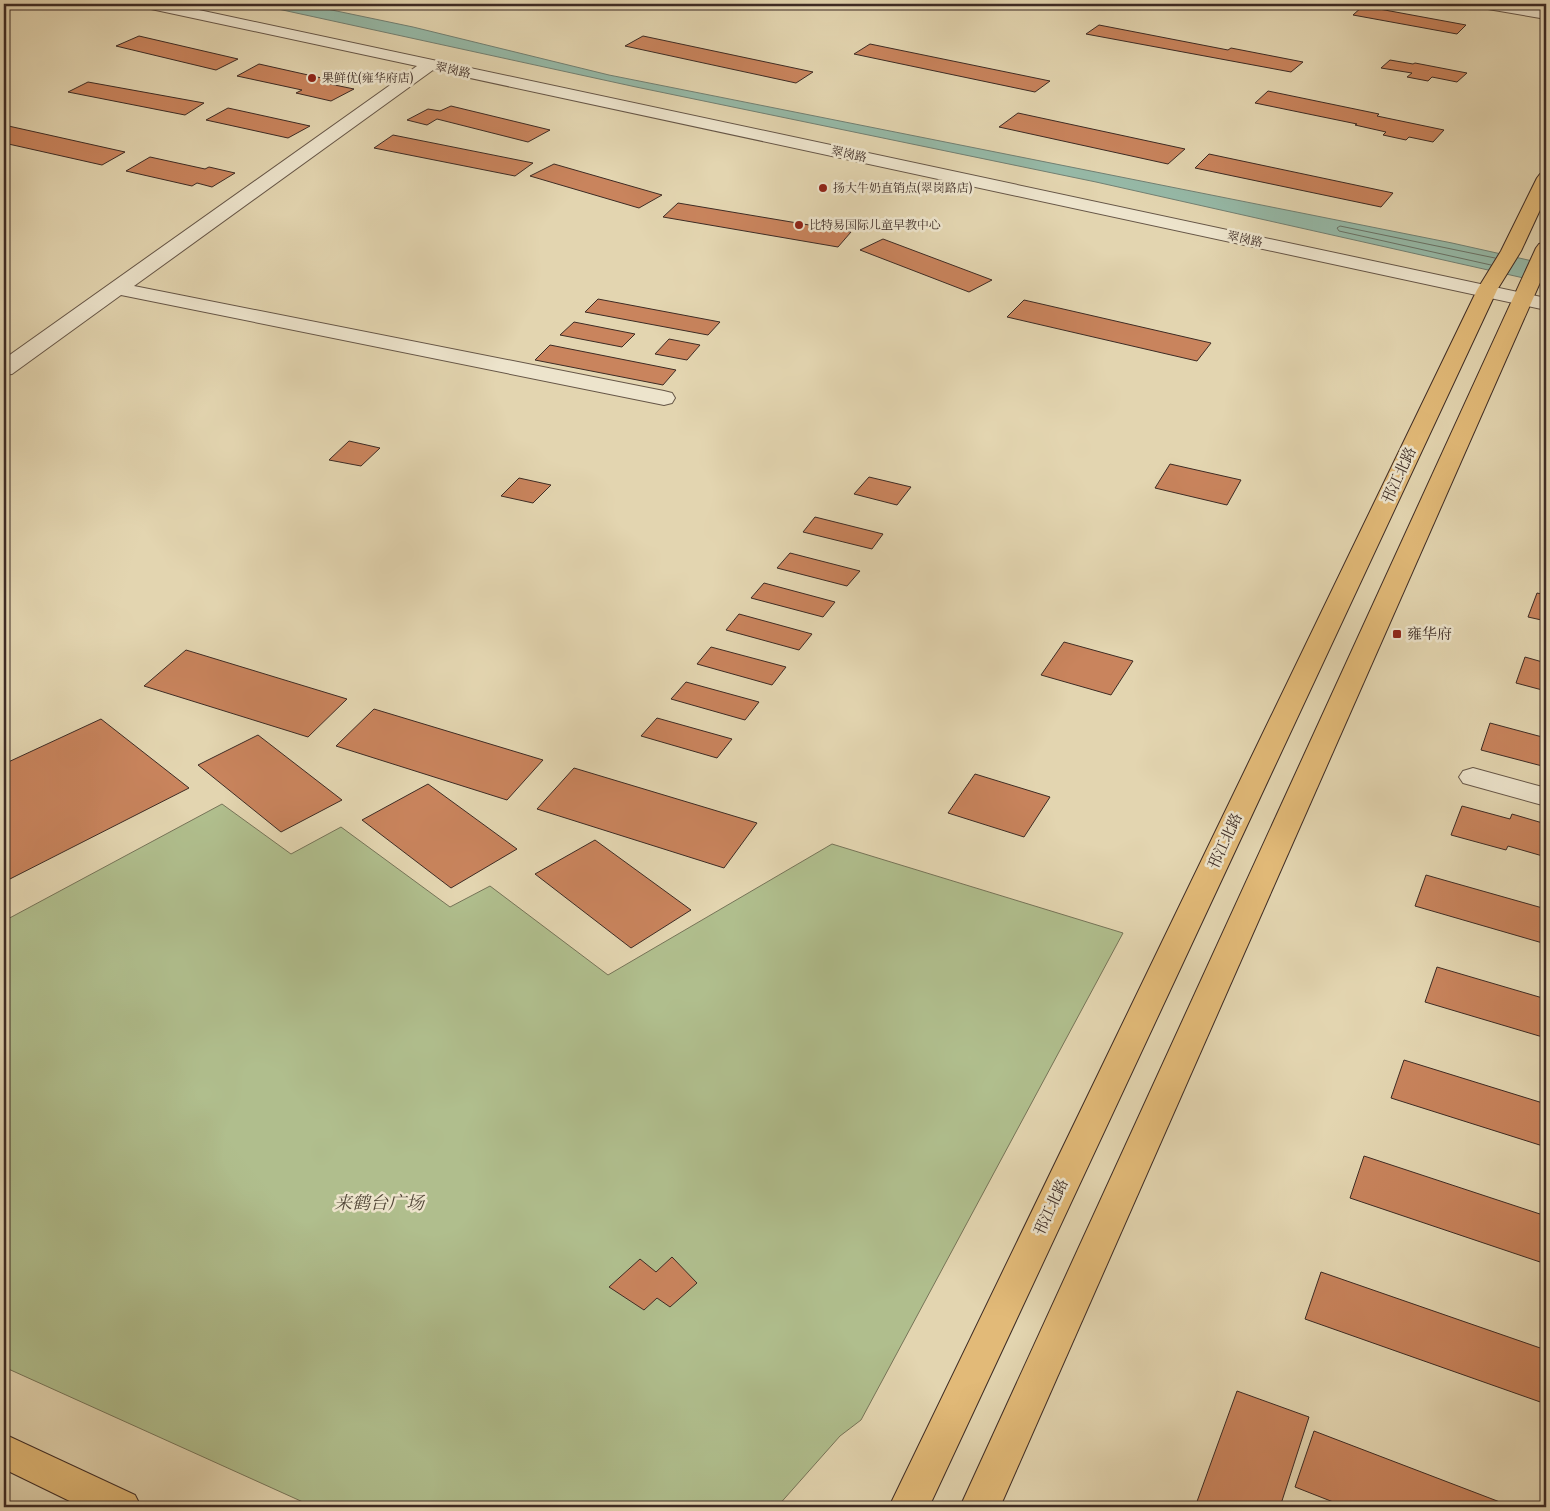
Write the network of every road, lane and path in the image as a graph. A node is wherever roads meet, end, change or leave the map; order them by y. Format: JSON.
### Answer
{"nodes":[{"id":1,"x":152,"y":4,"type":"edge"},
{"id":2,"x":1488,"y":4,"type":"edge"},
{"id":3,"x":1546,"y":14,"type":"edge"},
{"id":4,"x":429,"y":65,"type":"junction"},
{"id":5,"x":1546,"y":178,"type":"edge"},
{"id":6,"x":1545,"y":251,"type":"edge"},
{"id":7,"x":1492,"y":283,"type":"junction"},
{"id":8,"x":116,"y":288,"type":"junction"},
{"id":9,"x":1533,"y":295,"type":"edge"},
{"id":10,"x":4,"y":369,"type":"edge"},
{"id":11,"x":664,"y":398,"type":"dead end"},
{"id":12,"x":1473,"y":777,"type":"dead end"},
{"id":13,"x":1546,"y":797,"type":"edge"},
{"id":14,"x":4,"y":1451,"type":"edge"},
{"id":15,"x":121,"y":1507,"type":"edge"},
{"id":16,"x":909,"y":1507,"type":"edge"},
{"id":17,"x":980,"y":1507,"type":"edge"}],
"edges":[{"from":1,"to":4,"type":"street","name":"翠岗路"},
{"from":2,"to":3,"type":"street"},
{"from":4,"to":7,"type":"street","name":"翠岗路"},
{"from":4,"to":8,"type":"street"},
{"from":5,"to":7,"type":"main road","name":"邗江北路"},
{"from":6,"to":9,"type":"main road"},
{"from":7,"to":9,"type":"street","name":"翠岗路"},
{"from":7,"to":16,"type":"main road","name":"邗江北路"},
{"from":8,"to":10,"type":"street"},
{"from":8,"to":11,"type":"street"},
{"from":9,"to":17,"type":"main road"},
{"from":12,"to":13,"type":"street"},
{"from":14,"to":15,"type":"main road"}]}
